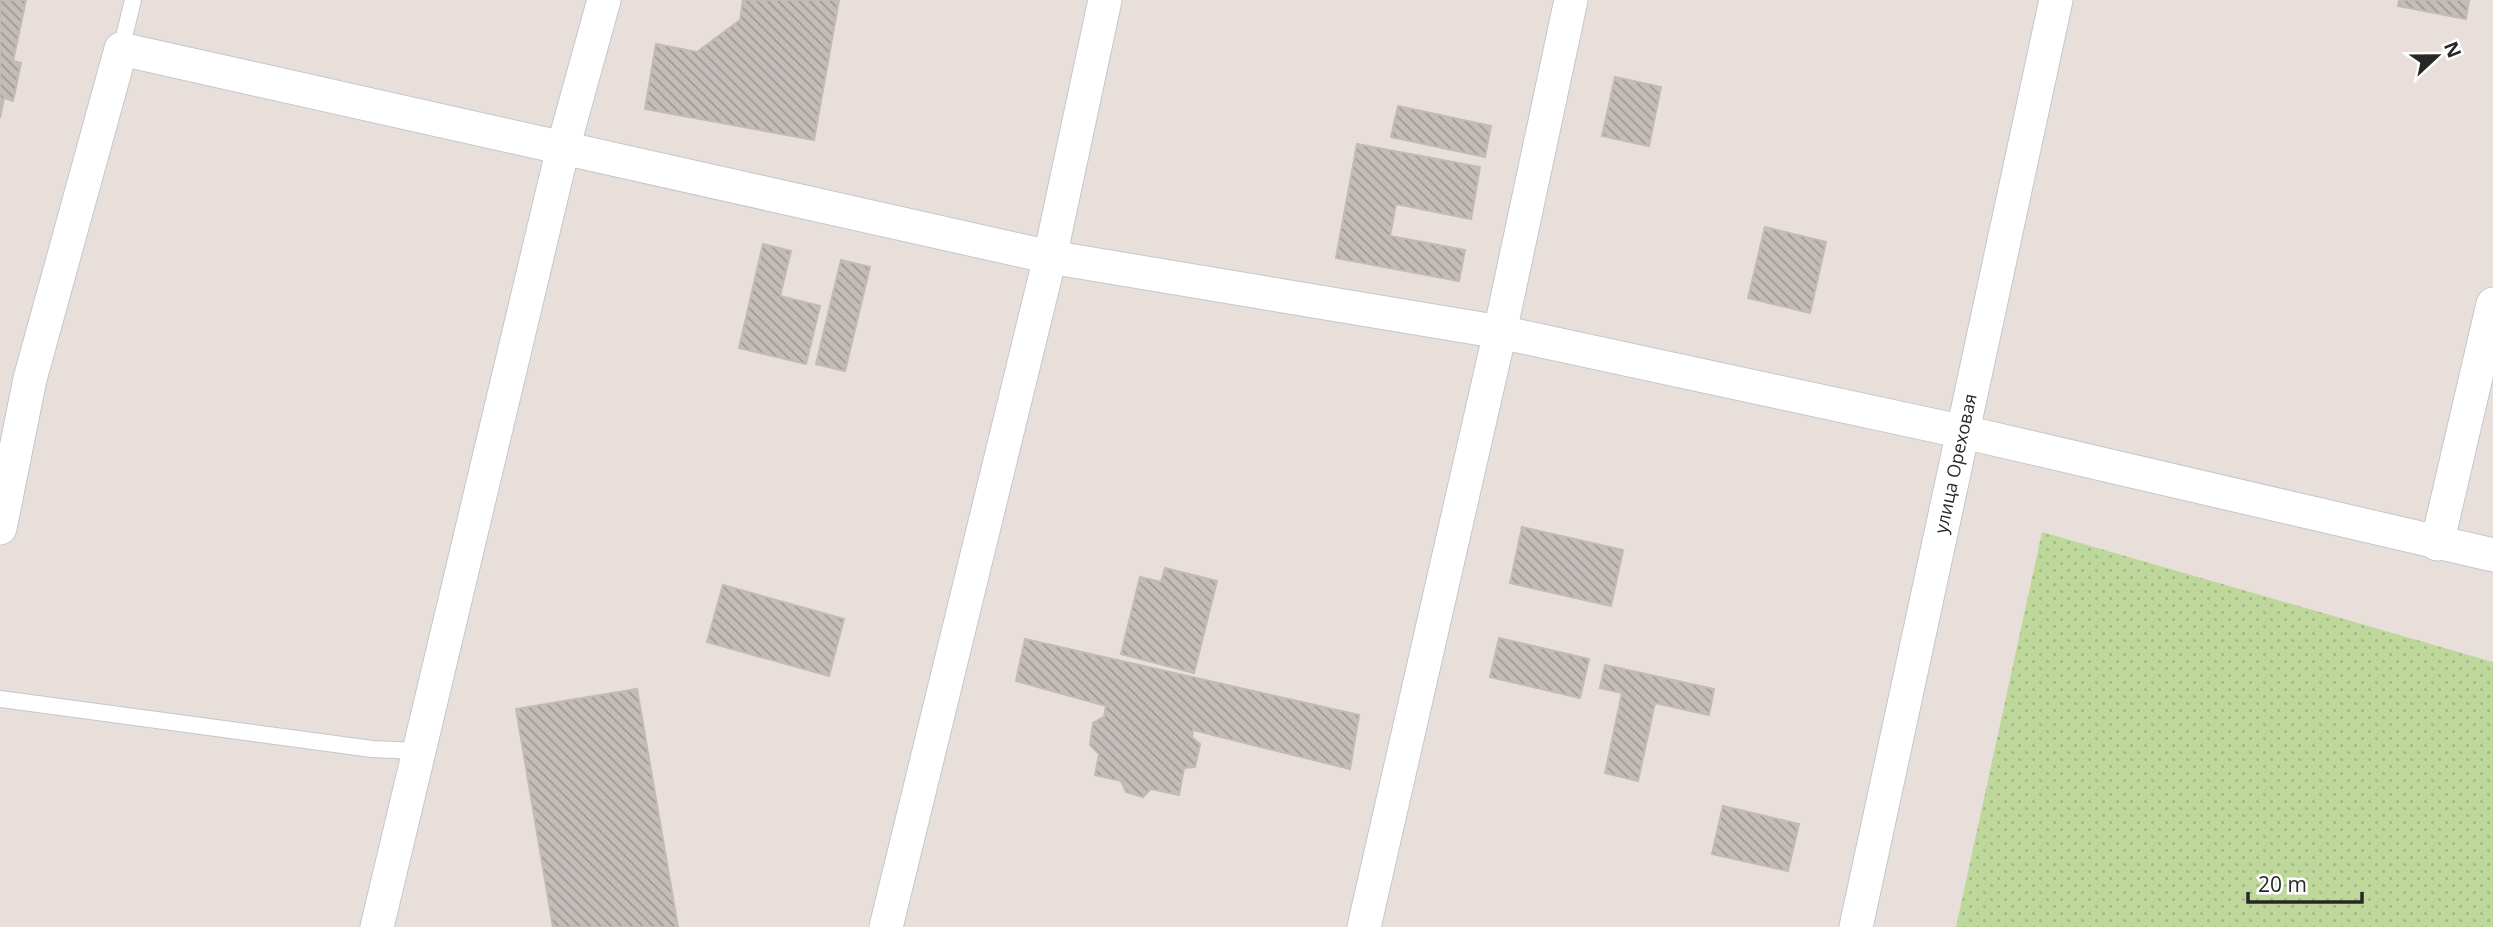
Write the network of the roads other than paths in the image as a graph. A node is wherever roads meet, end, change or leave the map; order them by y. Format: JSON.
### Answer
{"nodes":[{"id":1,"x":133,"y":0,"type":"edge"},
{"id":2,"x":604,"y":0,"type":"edge"},
{"id":3,"x":1105,"y":0,"type":"edge"},
{"id":4,"x":1571,"y":0,"type":"edge"},
{"id":5,"x":2056,"y":0,"type":"edge"},
{"id":6,"x":121,"y":49,"type":"junction"},
{"id":7,"x":564,"y":148,"type":"junction"},
{"id":8,"x":1050,"y":257,"type":"junction"},
{"id":9,"x":2493,"y":304,"type":"edge"},
{"id":10,"x":1500,"y":332,"type":"junction"},
{"id":11,"x":1964,"y":432,"type":"junction"},
{"id":12,"x":0,"y":528,"type":"edge"},
{"id":13,"x":2437,"y":544,"type":"junction"},
{"id":14,"x":2493,"y":555,"type":"edge"},
{"id":15,"x":0,"y":699,"type":"edge"},
{"id":16,"x":419,"y":751,"type":"junction"},
{"id":17,"x":377,"y":927,"type":"edge"},
{"id":18,"x":886,"y":927,"type":"edge"},
{"id":19,"x":1364,"y":927,"type":"edge"},
{"id":20,"x":1856,"y":927,"type":"edge"}],
"edges":[{"from":1,"to":6,"type":"lane"},
{"from":2,"to":7,"type":"street"},
{"from":3,"to":8,"type":"street"},
{"from":4,"to":10,"type":"street"},
{"from":5,"to":11,"type":"street","name":"улица Ореховая"},
{"from":6,"to":7,"type":"street"},
{"from":6,"to":12,"type":"street"},
{"from":7,"to":8,"type":"street"},
{"from":7,"to":16,"type":"street"},
{"from":8,"to":10,"type":"street"},
{"from":8,"to":18,"type":"street"},
{"from":9,"to":13,"type":"street"},
{"from":10,"to":11,"type":"street"},
{"from":10,"to":19,"type":"street"},
{"from":11,"to":13,"type":"street"},
{"from":11,"to":20,"type":"street","name":"улица Ореховая"},
{"from":13,"to":14,"type":"street"},
{"from":15,"to":16,"type":"lane"},
{"from":16,"to":17,"type":"street"}]}
